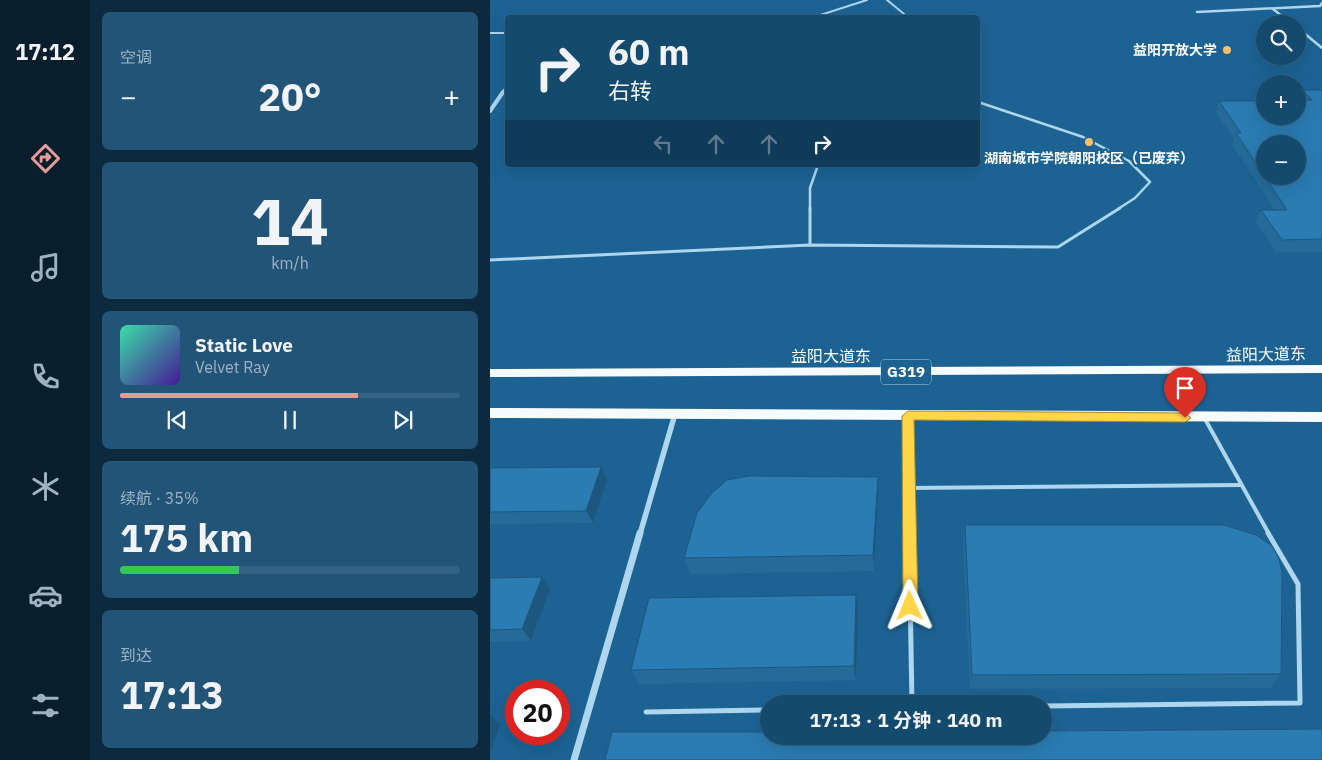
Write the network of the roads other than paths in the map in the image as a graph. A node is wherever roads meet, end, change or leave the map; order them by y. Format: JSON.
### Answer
{"nodes":[{"id":1,"x":867,"y":0,"type":"edge"},
{"id":2,"x":887,"y":0,"type":"edge"},
{"id":3,"x":1322,"y":3,"type":"edge"},
{"id":4,"x":1273,"y":9,"type":"junction"},
{"id":5,"x":1197,"y":12,"type":"dead end"},
{"id":6,"x":820,"y":15,"type":"edge"},
{"id":7,"x":905,"y":15,"type":"edge"},
{"id":8,"x":1281,"y":15,"type":"edge"},
{"id":9,"x":490,"y":33,"type":"edge"},
{"id":10,"x":505,"y":33,"type":"edge"},
{"id":11,"x":1306,"y":35,"type":"edge"},
{"id":12,"x":1322,"y":48,"type":"edge"},
{"id":13,"x":505,"y":89,"type":"edge"},
{"id":14,"x":980,"y":103,"type":"edge"},
{"id":15,"x":490,"y":111,"type":"edge"},
{"id":16,"x":817,"y":167,"type":"edge"},
{"id":17,"x":810,"y":245,"type":"junction"},
{"id":18,"x":490,"y":260,"type":"edge"},
{"id":19,"x":1322,"y":369,"type":"edge"},
{"id":20,"x":490,"y":373,"type":"edge"},
{"id":21,"x":490,"y":413,"type":"edge"},
{"id":22,"x":674,"y":414,"type":"junction"},
{"id":23,"x":908,"y":416,"type":"junction"},
{"id":24,"x":1322,"y":417,"type":"edge"},
{"id":25,"x":1205,"y":418,"type":"junction"},
{"id":26,"x":1241,"y":485,"type":"junction"},
{"id":27,"x":909,"y":488,"type":"junction"},
{"id":28,"x":912,"y":695,"type":"edge"},
{"id":29,"x":1052,"y":706,"type":"edge"},
{"id":30,"x":760,"y":710,"type":"edge"},
{"id":31,"x":646,"y":712,"type":"dead end"},
{"id":32,"x":574,"y":760,"type":"edge"}],
"edges":[{"from":1,"to":6,"type":"lane"},
{"from":2,"to":7,"type":"lane"},
{"from":3,"to":4,"type":"street"},
{"from":4,"to":5,"type":"street"},
{"from":4,"to":8,"type":"street"},
{"from":9,"to":10,"type":"lane"},
{"from":11,"to":12,"type":"street"},
{"from":13,"to":15,"type":"street"},
{"from":14,"to":17,"type":"lane"},
{"from":16,"to":17,"type":"lane"},
{"from":17,"to":18,"type":"lane"},
{"from":19,"to":20,"type":"main road","name":"益阳大道东","number":"G319"},
{"from":21,"to":22,"type":"main road"},
{"from":22,"to":23,"type":"main road"},
{"from":22,"to":32,"type":"street"},
{"from":23,"to":25,"type":"main road"},
{"from":23,"to":27,"type":"lane"},
{"from":24,"to":25,"type":"main road"},
{"from":25,"to":26,"type":"lane"},
{"from":26,"to":27,"type":"lane"},
{"from":26,"to":29,"type":"lane"},
{"from":27,"to":28,"type":"lane"},
{"from":30,"to":31,"type":"lane"}]}
